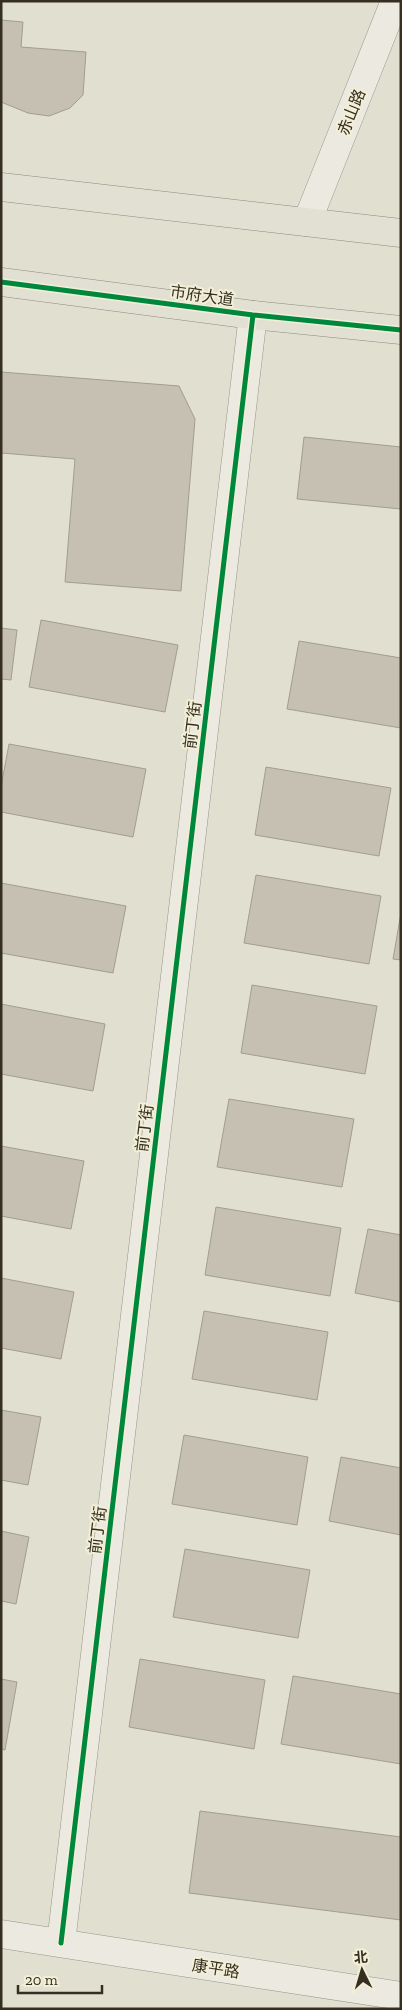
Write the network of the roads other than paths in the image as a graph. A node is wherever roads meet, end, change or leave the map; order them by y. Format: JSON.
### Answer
{"nodes":[{"id":1,"x":395,"y":1,"type":"edge"},
{"id":2,"x":1,"y":187,"type":"edge"},
{"id":3,"x":307,"y":222,"type":"junction"},
{"id":4,"x":401,"y":233,"type":"edge"},
{"id":5,"x":1,"y":282,"type":"edge"},
{"id":6,"x":253,"y":315,"type":"junction"},
{"id":7,"x":401,"y":330,"type":"edge"},
{"id":8,"x":1,"y":1934,"type":"edge"},
{"id":9,"x":61,"y":1943,"type":"junction"},
{"id":10,"x":401,"y":1996,"type":"edge"}],
"edges":[{"from":1,"to":3,"type":"street","name":"赤山路"},
{"from":2,"to":3,"type":"main road"},
{"from":3,"to":4,"type":"main road"},
{"from":5,"to":6,"type":"main road","name":"市府大道"},
{"from":6,"to":7,"type":"main road","name":"市府大道"},
{"from":6,"to":9,"type":"street","name":"前丁街"},
{"from":8,"to":9,"type":"street","name":"康平路"},
{"from":9,"to":10,"type":"street","name":"康平路"}]}
